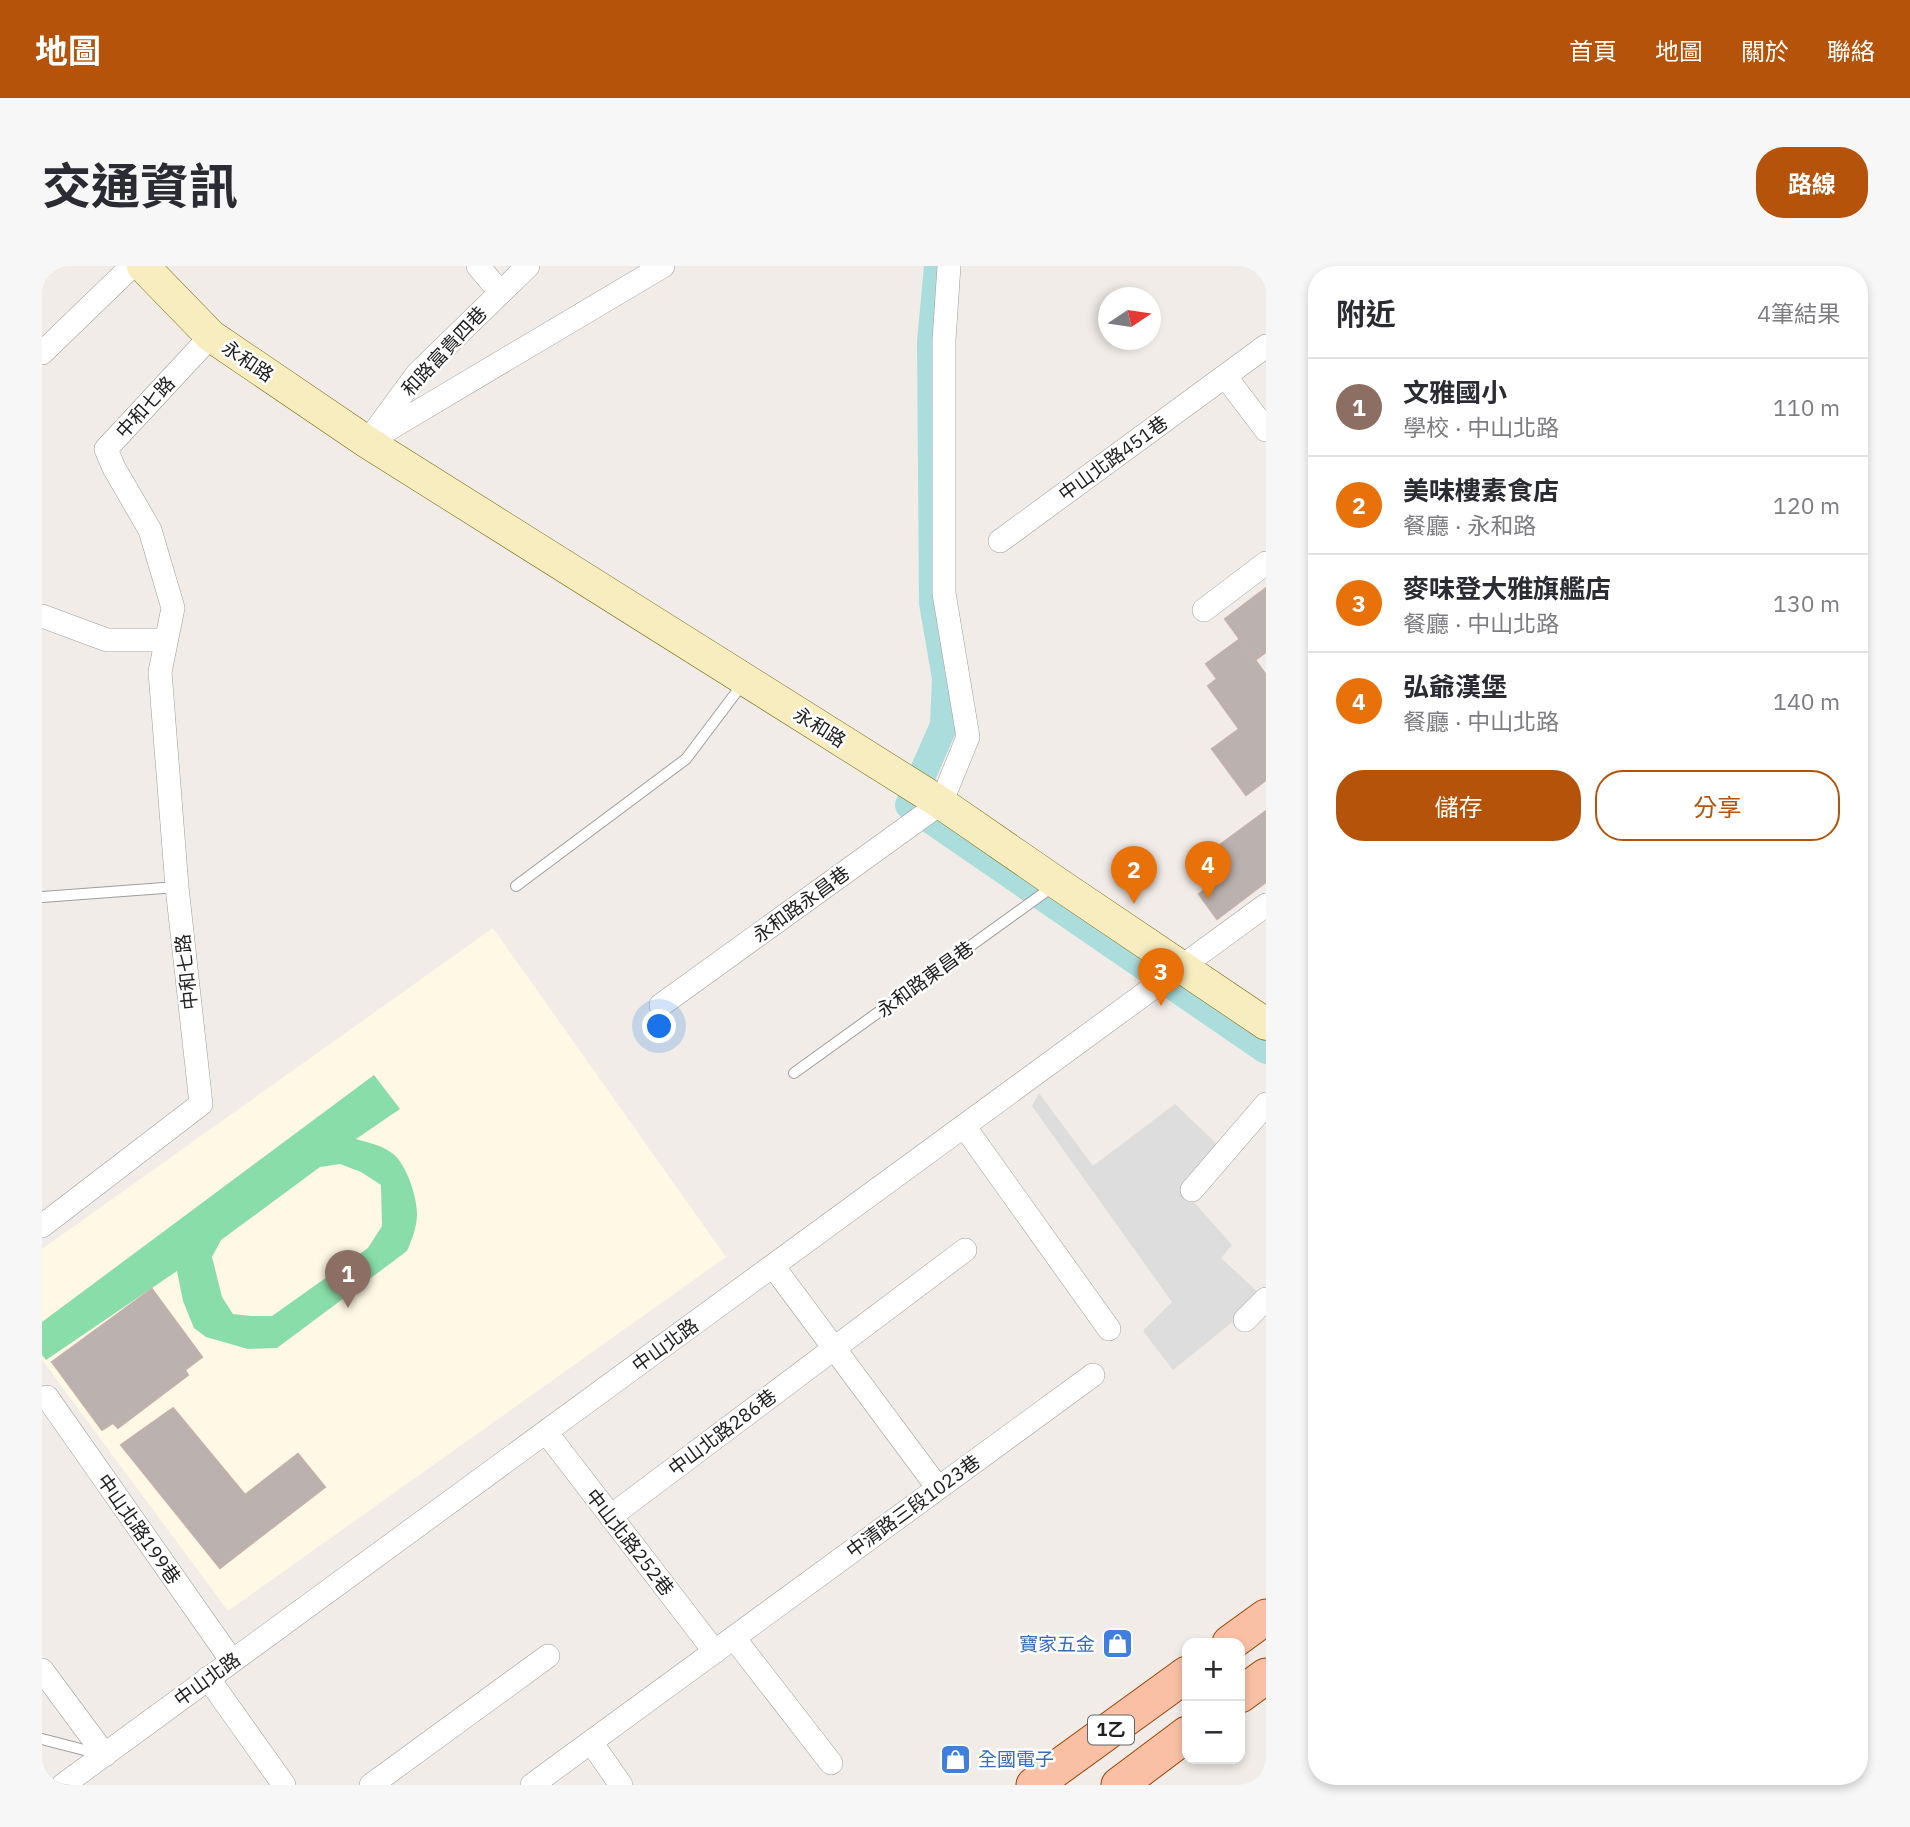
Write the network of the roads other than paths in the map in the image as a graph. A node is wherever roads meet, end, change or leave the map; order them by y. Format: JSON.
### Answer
{"nodes":[{"id":1,"x":132,"y":266,"type":"edge"},
{"id":2,"x":143,"y":266,"type":"edge"},
{"id":3,"x":478,"y":266,"type":"edge"},
{"id":4,"x":528,"y":266,"type":"edge"},
{"id":5,"x":663,"y":266,"type":"edge"},
{"id":6,"x":949,"y":266,"type":"edge"},
{"id":7,"x":500,"y":292,"type":"junction"},
{"id":8,"x":211,"y":336,"type":"junction"},
{"id":9,"x":48,"y":343,"type":"edge"},
{"id":10,"x":1266,"y":346,"type":"edge"},
{"id":11,"x":1225,"y":376,"type":"junction"},
{"id":12,"x":1266,"y":430,"type":"edge"},
{"id":13,"x":367,"y":442,"type":"junction"},
{"id":14,"x":1000,"y":541,"type":"dead end"},
{"id":15,"x":1266,"y":563,"type":"edge"},
{"id":16,"x":1204,"y":610,"type":"dead end"},
{"id":17,"x":42,"y":616,"type":"edge"},
{"id":18,"x":166,"y":640,"type":"junction"},
{"id":19,"x":746,"y":680,"type":"junction"},
{"id":20,"x":940,"y":803,"type":"junction"},
{"id":21,"x":1056,"y":884,"type":"junction"},
{"id":22,"x":516,"y":886,"type":"dead end"},
{"id":23,"x":177,"y":887,"type":"junction"},
{"id":24,"x":42,"y":897,"type":"edge"},
{"id":25,"x":1266,"y":905,"type":"edge"},
{"id":26,"x":1181,"y":967,"type":"junction"},
{"id":27,"x":661,"y":1005,"type":"dead end"},
{"id":28,"x":1266,"y":1024,"type":"edge"},
{"id":29,"x":793,"y":1073,"type":"dead end"},
{"id":30,"x":1266,"y":1104,"type":"edge"},
{"id":31,"x":964,"y":1126,"type":"junction"},
{"id":32,"x":1192,"y":1190,"type":"dead end"},
{"id":33,"x":42,"y":1226,"type":"edge"},
{"id":34,"x":965,"y":1250,"type":"dead end"},
{"id":35,"x":773,"y":1266,"type":"junction"},
{"id":36,"x":1266,"y":1299,"type":"edge"},
{"id":37,"x":1245,"y":1320,"type":"dead end"},
{"id":38,"x":1109,"y":1329,"type":"dead end"},
{"id":39,"x":834,"y":1348,"type":"junction"},
{"id":40,"x":1093,"y":1375,"type":"dead end"},
{"id":41,"x":47,"y":1397,"type":"dead end"},
{"id":42,"x":546,"y":1432,"type":"junction"},
{"id":43,"x":938,"y":1488,"type":"junction"},
{"id":44,"x":611,"y":1516,"type":"junction"},
{"id":45,"x":1266,"y":1617,"type":"edge"},
{"id":46,"x":734,"y":1638,"type":"junction"},
{"id":47,"x":1237,"y":1638,"type":"edge"},
{"id":48,"x":715,"y":1652,"type":"junction"},
{"id":49,"x":548,"y":1656,"type":"dead end"},
{"id":50,"x":232,"y":1661,"type":"junction"},
{"id":51,"x":42,"y":1670,"type":"edge"},
{"id":52,"x":1266,"y":1676,"type":"edge"},
{"id":53,"x":208,"y":1678,"type":"junction"},
{"id":54,"x":1182,"y":1678,"type":"edge"},
{"id":55,"x":1245,"y":1691,"type":"edge"},
{"id":56,"x":1182,"y":1738,"type":"edge"},
{"id":57,"x":42,"y":1739,"type":"edge"},
{"id":58,"x":591,"y":1742,"type":"junction"},
{"id":59,"x":105,"y":1755,"type":"junction"},
{"id":60,"x":831,"y":1763,"type":"dead end"},
{"id":61,"x":63,"y":1785,"type":"edge"},
{"id":62,"x":285,"y":1785,"type":"edge"},
{"id":63,"x":372,"y":1785,"type":"edge"},
{"id":64,"x":532,"y":1785,"type":"edge"},
{"id":65,"x":621,"y":1785,"type":"edge"},
{"id":66,"x":1034,"y":1785,"type":"edge"},
{"id":67,"x":1119,"y":1785,"type":"edge"}],
"edges":[{"from":1,"to":9,"type":"street"},
{"from":2,"to":8,"type":"main road","name":"永和路"},
{"from":3,"to":7,"type":"street"},
{"from":4,"to":7,"type":"street","name":"和路富貴四巷"},
{"from":5,"to":13,"type":"street"},
{"from":6,"to":20,"type":"street"},
{"from":7,"to":13,"type":"street","name":"和路富貴四巷"},
{"from":8,"to":13,"type":"main road","name":"永和路"},
{"from":8,"to":18,"type":"street","name":"中和七路"},
{"from":10,"to":11,"type":"street","name":"中山北路451巷"},
{"from":11,"to":12,"type":"street"},
{"from":11,"to":14,"type":"street","name":"中山北路451巷"},
{"from":13,"to":19,"type":"main road","name":"永和路"},
{"from":15,"to":16,"type":"street"},
{"from":17,"to":18,"type":"street"},
{"from":18,"to":23,"type":"street","name":"中和七路"},
{"from":19,"to":20,"type":"main road","name":"永和路"},
{"from":19,"to":22,"type":"lane"},
{"from":20,"to":21,"type":"main road","name":"永和路"},
{"from":20,"to":27,"type":"street","name":"永和路永昌巷"},
{"from":21,"to":26,"type":"main road","name":"永和路"},
{"from":21,"to":29,"type":"lane","name":"永和路東昌巷"},
{"from":23,"to":24,"type":"lane"},
{"from":23,"to":33,"type":"street","name":"中和七路"},
{"from":25,"to":26,"type":"street","name":"中山北路"},
{"from":26,"to":28,"type":"main road","name":"永和路"},
{"from":26,"to":31,"type":"street","name":"中山北路"},
{"from":30,"to":32,"type":"street"},
{"from":31,"to":35,"type":"street","name":"中山北路"},
{"from":31,"to":38,"type":"street"},
{"from":34,"to":39,"type":"street","name":"中山北路286巷"},
{"from":35,"to":39,"type":"street"},
{"from":35,"to":42,"type":"street","name":"中山北路"},
{"from":36,"to":37,"type":"street"},
{"from":39,"to":43,"type":"street"},
{"from":39,"to":44,"type":"street","name":"中山北路286巷"},
{"from":40,"to":43,"type":"street","name":"中清路三段1023巷"},
{"from":41,"to":50,"type":"street","name":"中山北路199巷"},
{"from":42,"to":44,"type":"street","name":"中山北路252巷"},
{"from":42,"to":50,"type":"street","name":"中山北路"},
{"from":43,"to":46,"type":"street","name":"中清路三段1023巷"},
{"from":44,"to":48,"type":"street","name":"中山北路252巷"},
{"from":45,"to":47,"type":"main road"},
{"from":46,"to":48,"type":"street","name":"中清路三段1023巷"},
{"from":46,"to":60,"type":"street"},
{"from":48,"to":58,"type":"street","name":"中清路三段1023巷"},
{"from":49,"to":63,"type":"street"},
{"from":50,"to":53,"type":"street","name":"中山北路"},
{"from":51,"to":59,"type":"street"},
{"from":52,"to":55,"type":"main road"},
{"from":53,"to":59,"type":"street","name":"中山北路"},
{"from":53,"to":62,"type":"street"},
{"from":54,"to":66,"type":"main road","number":"1乙"},
{"from":56,"to":67,"type":"main road","number":"1乙"},
{"from":57,"to":59,"type":"lane"},
{"from":58,"to":64,"type":"street","name":"中清路三段1023巷"},
{"from":58,"to":65,"type":"street"},
{"from":59,"to":61,"type":"street","name":"中山北路"}]}
